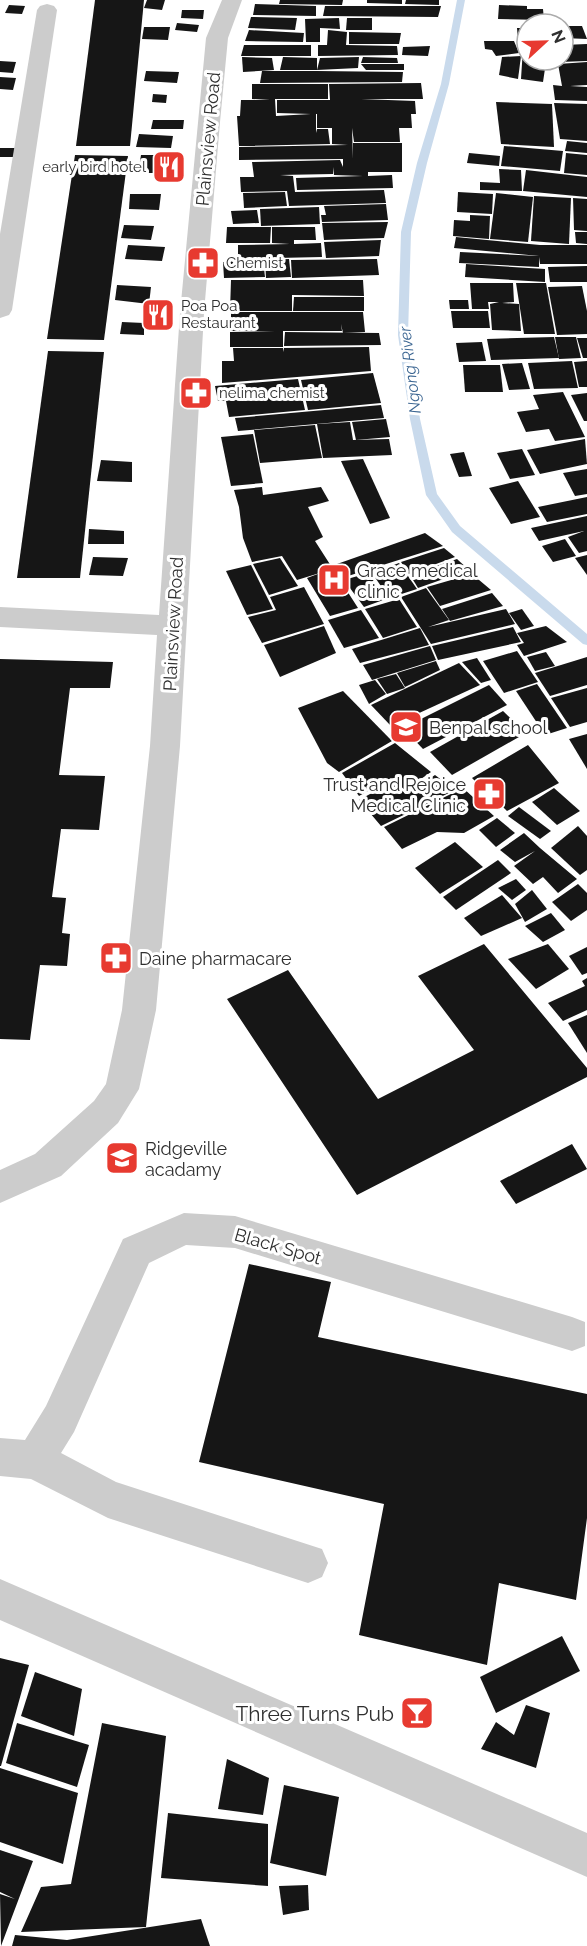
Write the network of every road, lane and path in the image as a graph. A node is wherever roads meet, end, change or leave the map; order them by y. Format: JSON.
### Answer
{"nodes":[{"id":1,"x":232,"y":0,"type":"edge"},
{"id":2,"x":47,"y":10,"type":"dead end"},
{"id":3,"x":5,"y":234,"type":"edge"},
{"id":4,"x":0,"y":310,"type":"edge"},
{"id":5,"x":0,"y":617,"type":"edge"},
{"id":6,"x":172,"y":626,"type":"junction"},
{"id":7,"x":0,"y":1187,"type":"edge"},
{"id":8,"x":572,"y":1334,"type":"dead end"},
{"id":9,"x":17,"y":1458,"type":"edge"},
{"id":10,"x":308,"y":1563,"type":"dead end"},
{"id":11,"x":0,"y":1599,"type":"edge"},
{"id":12,"x":587,"y":1856,"type":"edge"}],
"edges":[{"from":1,"to":6,"type":"street","name":"Plainsview Road"},
{"from":2,"to":3,"type":"street"},
{"from":3,"to":4,"type":"street"},
{"from":5,"to":6,"type":"street"},
{"from":6,"to":7,"type":"street","name":"Plainsview Road"},
{"from":8,"to":9,"type":"street","name":"Black Spot"},
{"from":9,"to":10,"type":"street"},
{"from":11,"to":12,"type":"street"}]}
